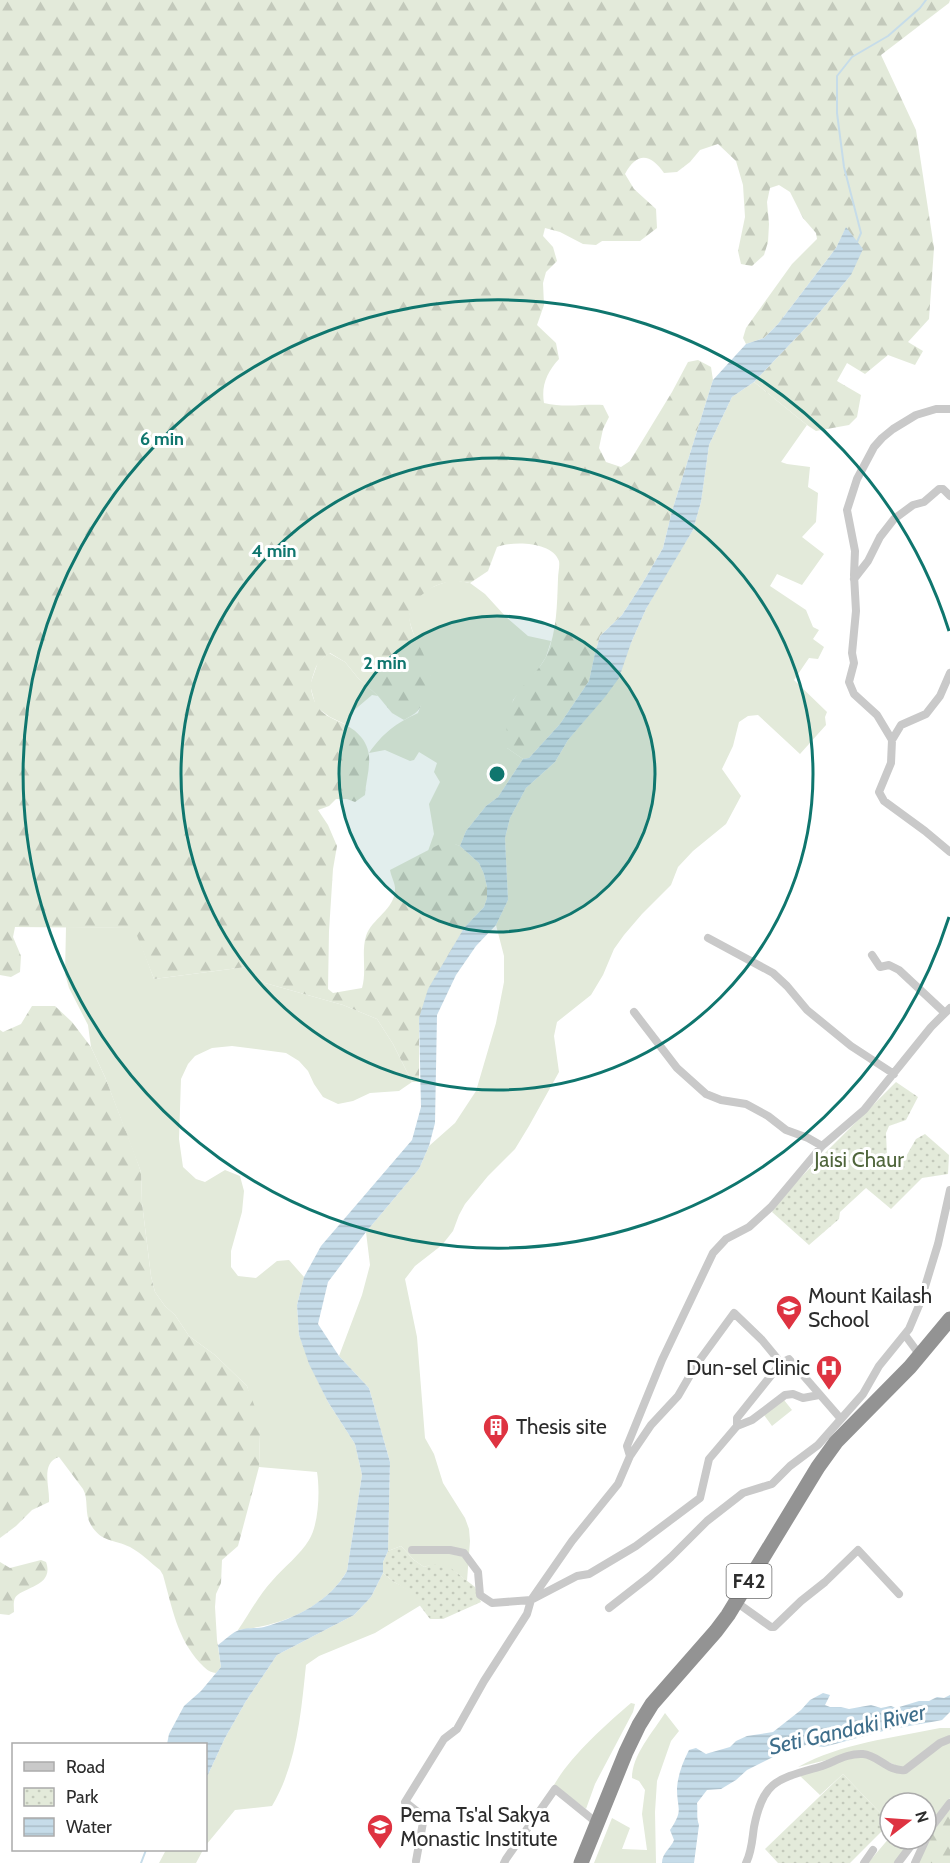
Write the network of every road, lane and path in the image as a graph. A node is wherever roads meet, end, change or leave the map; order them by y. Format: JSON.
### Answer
{"nodes":[{"id":1,"x":950,"y":409,"type":"edge"},
{"id":2,"x":950,"y":496,"type":"edge"},
{"id":3,"x":854,"y":579,"type":"junction"},
{"id":4,"x":950,"y":674,"type":"edge"},
{"id":5,"x":892,"y":740,"type":"junction"},
{"id":6,"x":950,"y":852,"type":"edge"},
{"id":7,"x":708,"y":938,"type":"dead end"},
{"id":8,"x":872,"y":955,"type":"dead end"},
{"id":9,"x":947,"y":1011,"type":"edge"},
{"id":10,"x":634,"y":1012,"type":"dead end"},
{"id":11,"x":894,"y":1074,"type":"junction"},
{"id":12,"x":822,"y":1146,"type":"junction"},
{"id":13,"x":950,"y":1191,"type":"edge"},
{"id":14,"x":950,"y":1319,"type":"edge"},
{"id":15,"x":905,"y":1335,"type":"junction"},
{"id":16,"x":919,"y":1354,"type":"junction"},
{"id":17,"x":781,"y":1363,"type":"junction"},
{"id":18,"x":819,"y":1395,"type":"junction"},
{"id":19,"x":841,"y":1419,"type":"junction"},
{"id":20,"x":737,"y":1426,"type":"junction"},
{"id":21,"x":630,"y":1456,"type":"junction"},
{"id":22,"x":412,"y":1550,"type":"dead end"},
{"id":23,"x":899,"y":1594,"type":"dead end"},
{"id":24,"x":531,"y":1600,"type":"junction"},
{"id":25,"x":736,"y":1602,"type":"junction"},
{"id":26,"x":609,"y":1608,"type":"dead end"},
{"id":27,"x":950,"y":1739,"type":"edge"},
{"id":28,"x":950,"y":1803,"type":"edge"},
{"id":29,"x":938,"y":1818,"type":"edge"},
{"id":30,"x":597,"y":1823,"type":"junction"},
{"id":31,"x":873,"y":1850,"type":"dead end"},
{"id":32,"x":416,"y":1861,"type":"dead end"},
{"id":33,"x":504,"y":1863,"type":"edge"},
{"id":34,"x":581,"y":1863,"type":"edge"},
{"id":35,"x":746,"y":1863,"type":"edge"},
{"id":36,"x":864,"y":1863,"type":"edge"}],
"edges":[{"from":1,"to":3,"type":"street"},
{"from":2,"to":3,"type":"street"},
{"from":3,"to":5,"type":"street"},
{"from":4,"to":5,"type":"street"},
{"from":5,"to":6,"type":"street"},
{"from":7,"to":11,"type":"street"},
{"from":8,"to":9,"type":"street"},
{"from":9,"to":11,"type":"street"},
{"from":10,"to":12,"type":"street"},
{"from":11,"to":12,"type":"street"},
{"from":12,"to":21,"type":"street"},
{"from":13,"to":15,"type":"street"},
{"from":14,"to":16,"type":"highway","number":"F42"},
{"from":15,"to":16,"type":"street"},
{"from":15,"to":19,"type":"street"},
{"from":16,"to":25,"type":"highway","number":"F42"},
{"from":17,"to":18,"type":"street"},
{"from":17,"to":20,"type":"street"},
{"from":17,"to":21,"type":"street"},
{"from":18,"to":19,"type":"street"},
{"from":18,"to":20,"type":"street"},
{"from":19,"to":26,"type":"street"},
{"from":20,"to":24,"type":"street"},
{"from":21,"to":24,"type":"street"},
{"from":22,"to":24,"type":"street"},
{"from":23,"to":25,"type":"street"},
{"from":24,"to":32,"type":"street"},
{"from":25,"to":30,"type":"highway","number":"F42"},
{"from":27,"to":35,"type":"street"},
{"from":28,"to":29,"type":"street"},
{"from":30,"to":33,"type":"street"},
{"from":30,"to":34,"type":"highway","number":"F42"},
{"from":31,"to":36,"type":"street"}]}
